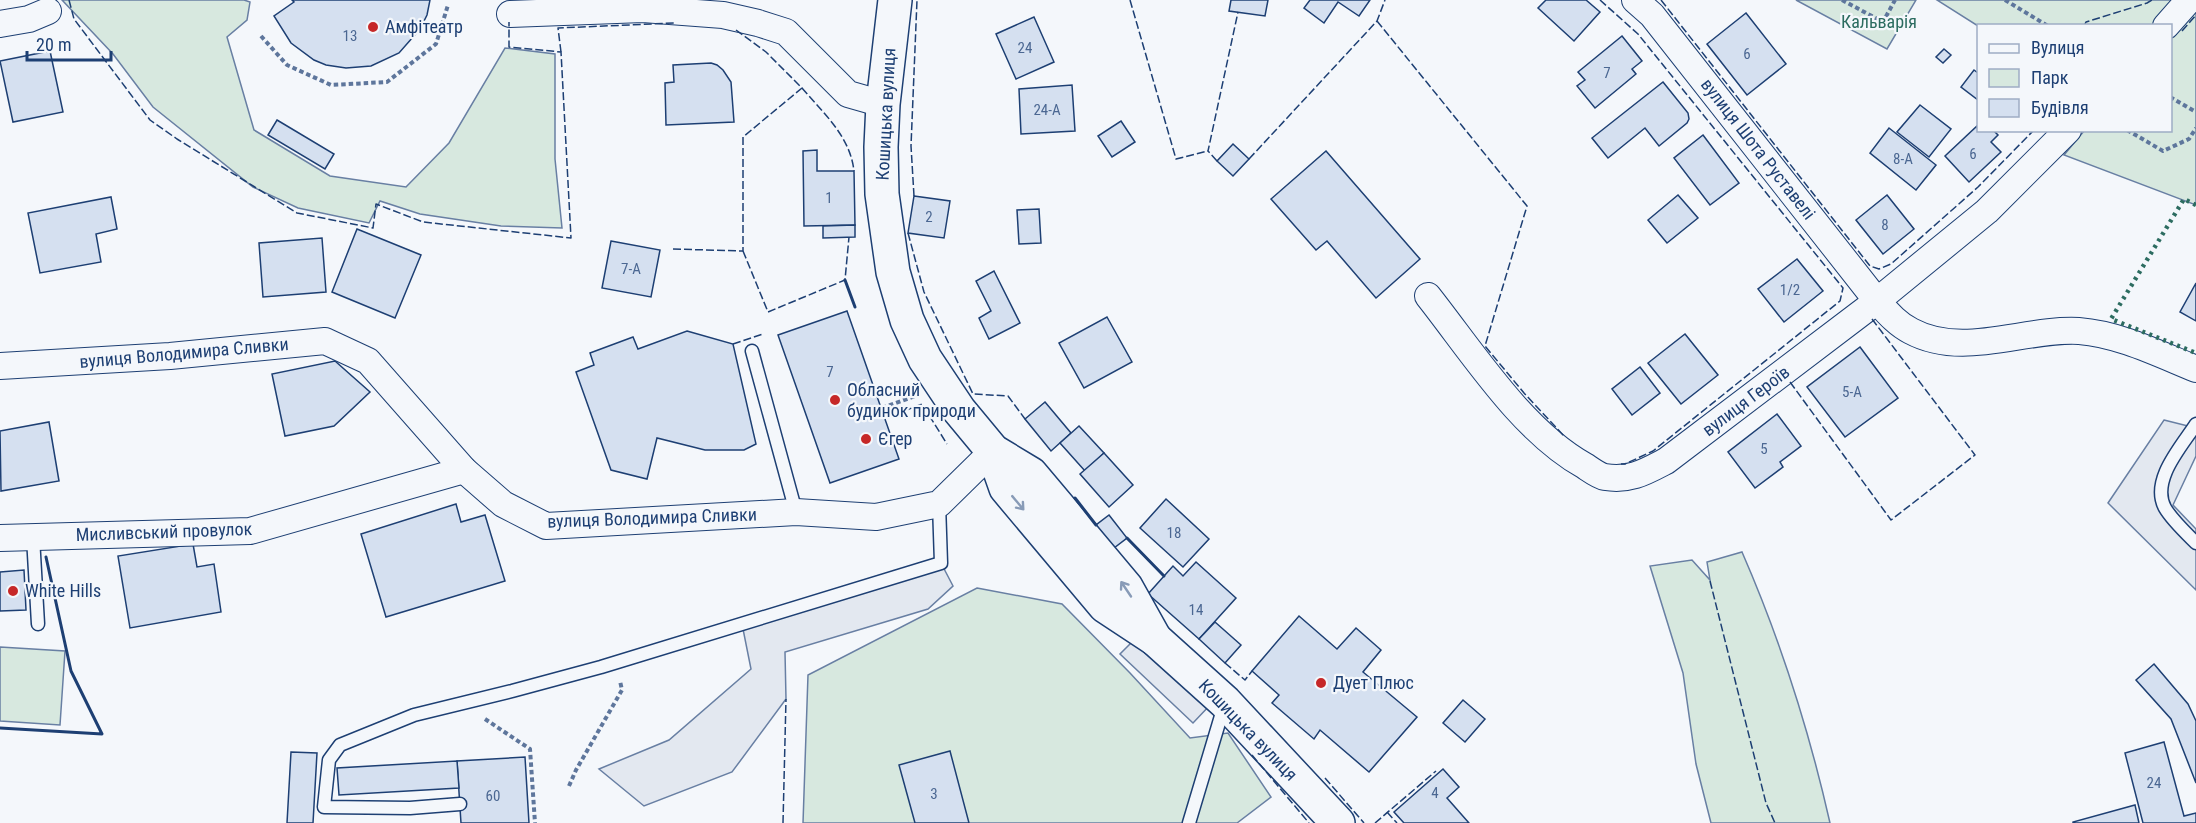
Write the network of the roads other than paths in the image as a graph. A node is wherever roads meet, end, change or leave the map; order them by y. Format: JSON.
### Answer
{"nodes":[{"id":1,"x":895,"y":0,"type":"edge"},
{"id":2,"x":1635,"y":0,"type":"edge"},
{"id":3,"x":2189,"y":0,"type":"edge"},
{"id":4,"x":48,"y":11,"type":"dead end"},
{"id":5,"x":510,"y":14,"type":"dead end"},
{"id":6,"x":0,"y":24,"type":"edge"},
{"id":7,"x":2168,"y":24,"type":"edge"},
{"id":8,"x":883,"y":104,"type":"junction"},
{"id":9,"x":2066,"y":132,"type":"edge"},
{"id":10,"x":1428,"y":296,"type":"dead end"},
{"id":11,"x":1877,"y":301,"type":"junction"},
{"id":12,"x":752,"y":351,"type":"dead end"},
{"id":13,"x":0,"y":366,"type":"edge"},
{"id":14,"x":2196,"y":369,"type":"edge"},
{"id":15,"x":2196,"y":424,"type":"edge"},
{"id":16,"x":993,"y":451,"type":"junction"},
{"id":17,"x":464,"y":470,"type":"junction"},
{"id":18,"x":939,"y":504,"type":"junction"},
{"id":19,"x":796,"y":512,"type":"junction"},
{"id":20,"x":33,"y":537,"type":"junction"},
{"id":21,"x":0,"y":538,"type":"edge"},
{"id":22,"x":2196,"y":543,"type":"edge"},
{"id":23,"x":38,"y":624,"type":"dead end"},
{"id":24,"x":1225,"y":702,"type":"junction"},
{"id":25,"x":460,"y":804,"type":"dead end"},
{"id":26,"x":1189,"y":823,"type":"edge"},
{"id":27,"x":1338,"y":823,"type":"edge"}],
"edges":[{"from":1,"to":8,"type":"street","name":"Кошицька вулиця"},
{"from":2,"to":11,"type":"street","name":"вулиця Шота Руставелі"},
{"from":3,"to":7,"type":"street"},
{"from":4,"to":6,"type":"street"},
{"from":5,"to":8,"type":"street"},
{"from":8,"to":16,"type":"street","name":"Кошицька вулиця"},
{"from":9,"to":11,"type":"street","name":"вулиця Героїв"},
{"from":10,"to":11,"type":"street","name":"вулиця Героїв"},
{"from":11,"to":14,"type":"street","name":"вулиця Шота Руставелі"},
{"from":12,"to":19,"type":"lane"},
{"from":13,"to":17,"type":"street","name":"вулиця Володимира Сливки"},
{"from":15,"to":22,"type":"lane"},
{"from":16,"to":18,"type":"street"},
{"from":16,"to":24,"type":"street","name":"Кошицька вулиця"},
{"from":17,"to":19,"type":"street","name":"вулиця Володимира Сливки"},
{"from":17,"to":20,"type":"street","name":"Мисливський провулок"},
{"from":18,"to":19,"type":"street","name":"вулиця Володимира Сливки"},
{"from":18,"to":25,"type":"lane"},
{"from":20,"to":21,"type":"street","name":"Мисливський провулок"},
{"from":20,"to":23,"type":"lane"},
{"from":24,"to":26,"type":"lane"},
{"from":24,"to":27,"type":"street","name":"Кошицька вулиця"}]}
